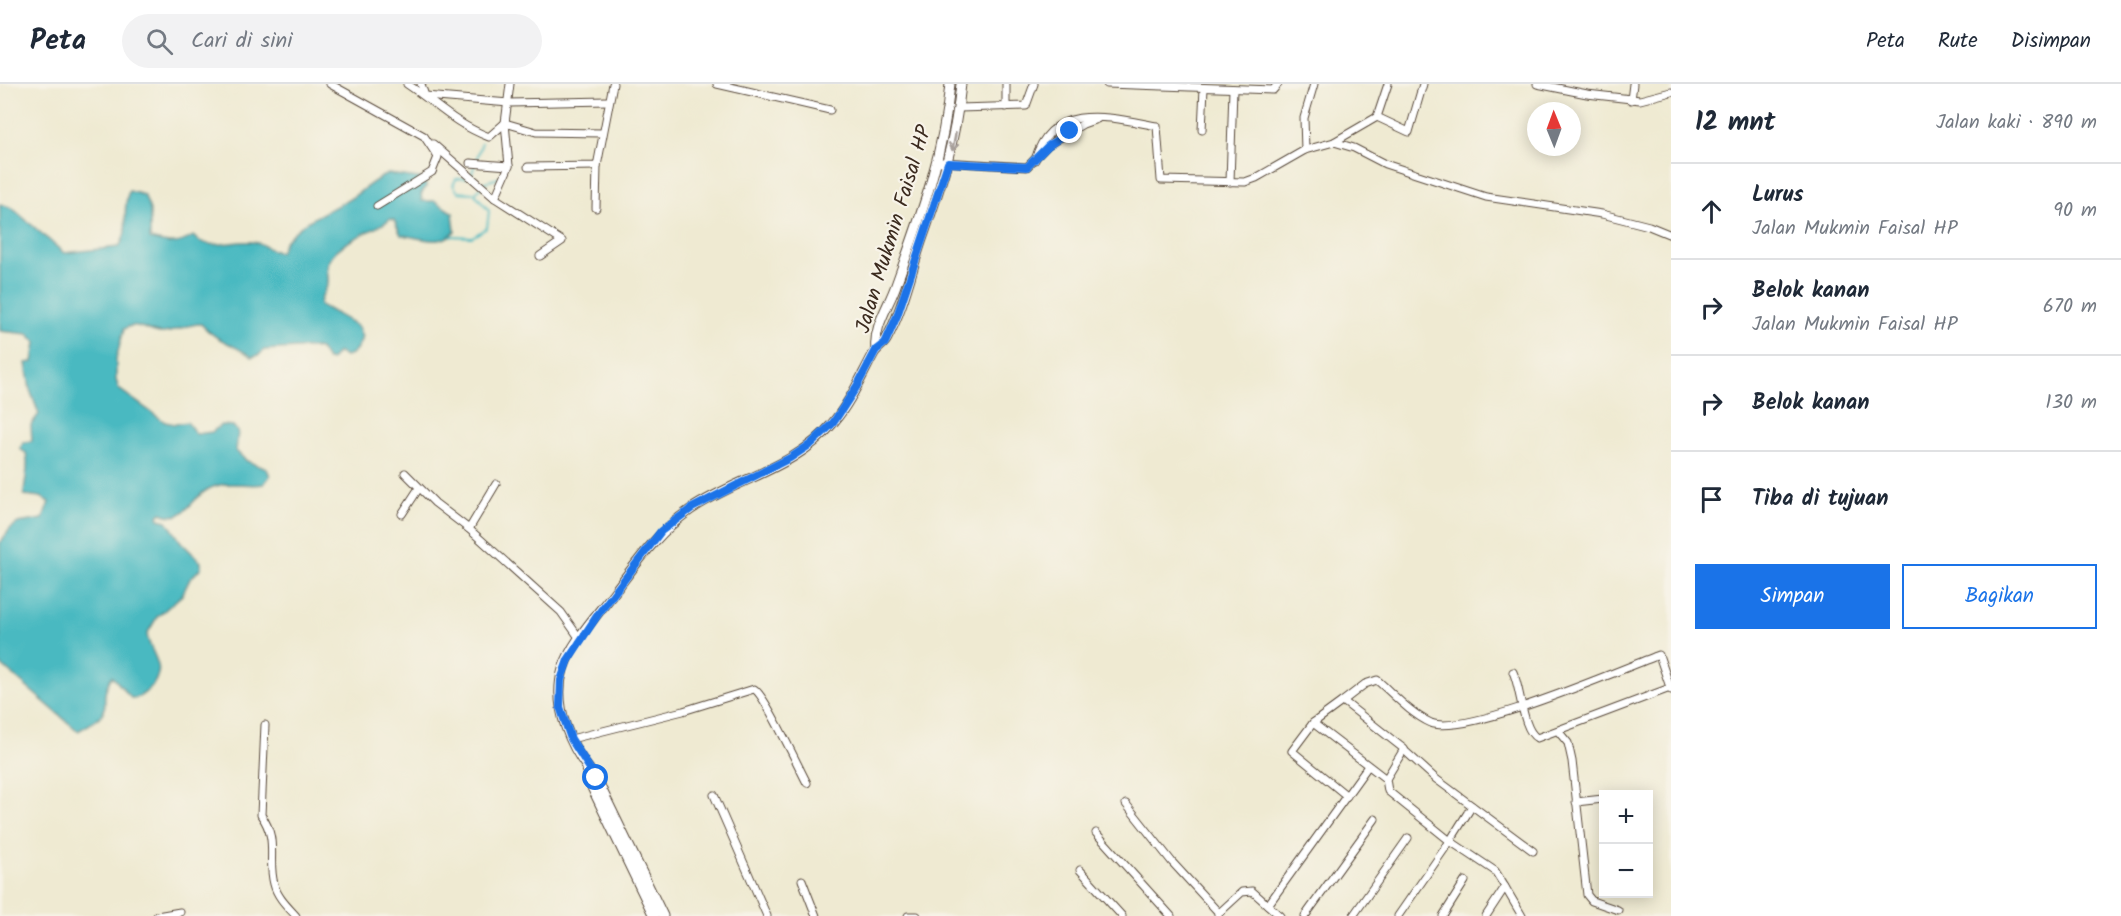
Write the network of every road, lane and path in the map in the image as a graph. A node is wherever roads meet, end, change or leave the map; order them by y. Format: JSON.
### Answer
{"nodes":[{"id":1,"x":330,"y":84,"type":"edge"},
{"id":2,"x":407,"y":84,"type":"edge"},
{"id":3,"x":421,"y":84,"type":"edge"},
{"id":4,"x":510,"y":84,"type":"edge"},
{"id":5,"x":613,"y":84,"type":"edge"},
{"id":6,"x":717,"y":84,"type":"edge"},
{"id":7,"x":950,"y":84,"type":"edge"},
{"id":8,"x":961,"y":84,"type":"edge"},
{"id":9,"x":1006,"y":84,"type":"edge"},
{"id":10,"x":1034,"y":84,"type":"edge"},
{"id":11,"x":1107,"y":84,"type":"edge"},
{"id":12,"x":1278,"y":84,"type":"edge"},
{"id":13,"x":1314,"y":84,"type":"edge"},
{"id":14,"x":1388,"y":84,"type":"edge"},
{"id":15,"x":1424,"y":84,"type":"edge"},
{"id":16,"x":1538,"y":84,"type":"edge"},
{"id":17,"x":1633,"y":84,"type":"edge"},
{"id":18,"x":1556,"y":86,"type":"edge"},
{"id":19,"x":1204,"y":88,"type":"junction"},
{"id":20,"x":1233,"y":89,"type":"junction"},
{"id":21,"x":1671,"y":92,"type":"edge"},
{"id":22,"x":424,"y":96,"type":"junction"},
{"id":23,"x":1631,"y":99,"type":"junction"},
{"id":24,"x":608,"y":101,"type":"junction"},
{"id":25,"x":509,"y":103,"type":"junction"},
{"id":26,"x":1006,"y":107,"type":"junction"},
{"id":27,"x":959,"y":108,"type":"junction"},
{"id":28,"x":830,"y":110,"type":"dead end"},
{"id":29,"x":1377,"y":117,"type":"junction"},
{"id":30,"x":505,"y":123,"type":"junction"},
{"id":31,"x":1202,"y":129,"type":"dead end"},
{"id":32,"x":602,"y":133,"type":"junction"},
{"id":33,"x":424,"y":136,"type":"junction"},
{"id":34,"x":1334,"y":142,"type":"junction"},
{"id":35,"x":1305,"y":150,"type":"junction"},
{"id":36,"x":938,"y":162,"type":"junction"},
{"id":37,"x":470,"y":163,"type":"dead end"},
{"id":38,"x":948,"y":163,"type":"junction"},
{"id":39,"x":509,"y":166,"type":"junction"},
{"id":40,"x":597,"y":166,"type":"junction"},
{"id":41,"x":528,"y":167,"type":"dead end"},
{"id":42,"x":1230,"y":182,"type":"junction"},
{"id":43,"x":493,"y":195,"type":"junction"},
{"id":44,"x":377,"y":206,"type":"dead end"},
{"id":45,"x":596,"y":208,"type":"dead end"},
{"id":46,"x":1671,"y":235,"type":"edge"},
{"id":47,"x":540,"y":256,"type":"dead end"},
{"id":48,"x":876,"y":350,"type":"junction"},
{"id":49,"x":405,"y":473,"type":"dead end"},
{"id":50,"x":496,"y":484,"type":"dead end"},
{"id":51,"x":419,"y":488,"type":"junction"},
{"id":52,"x":402,"y":514,"type":"dead end"},
{"id":53,"x":469,"y":529,"type":"junction"},
{"id":54,"x":580,"y":639,"type":"junction"},
{"id":55,"x":1513,"y":672,"type":"dead end"},
{"id":56,"x":1670,"y":689,"type":"edge"},
{"id":57,"x":1342,"y":701,"type":"junction"},
{"id":58,"x":1522,"y":707,"type":"junction"},
{"id":59,"x":1313,"y":723,"type":"junction"},
{"id":60,"x":265,"y":725,"type":"dead end"},
{"id":61,"x":1558,"y":731,"type":"junction"},
{"id":62,"x":571,"y":739,"type":"junction"},
{"id":63,"x":1405,"y":751,"type":"junction"},
{"id":64,"x":1368,"y":766,"type":"junction"},
{"id":65,"x":587,"y":768,"type":"junction"},
{"id":66,"x":1386,"y":779,"type":"junction"},
{"id":67,"x":807,"y":783,"type":"dead end"},
{"id":68,"x":714,"y":795,"type":"dead end"},
{"id":69,"x":1347,"y":796,"type":"junction"},
{"id":70,"x":1599,"y":799,"type":"edge"},
{"id":71,"x":1576,"y":802,"type":"junction"},
{"id":72,"x":1126,"y":804,"type":"dead end"},
{"id":73,"x":1472,"y":806,"type":"junction"},
{"id":74,"x":1375,"y":819,"type":"dead end"},
{"id":75,"x":1096,"y":833,"type":"dead end"},
{"id":76,"x":1408,"y":838,"type":"dead end"},
{"id":77,"x":1450,"y":841,"type":"junction"},
{"id":78,"x":1533,"y":851,"type":"dead end"},
{"id":79,"x":1080,"y":870,"type":"dead end"},
{"id":80,"x":802,"y":880,"type":"dead end"},
{"id":81,"x":1466,"y":881,"type":"dead end"},
{"id":82,"x":1505,"y":887,"type":"junction"},
{"id":83,"x":1268,"y":905,"type":"junction"},
{"id":84,"x":1618,"y":910,"type":"dead end"},
{"id":85,"x":180,"y":912,"type":"dead end"},
{"id":86,"x":1217,"y":914,"type":"edge"},
{"id":87,"x":157,"y":916,"type":"edge"},
{"id":88,"x":296,"y":916,"type":"edge"},
{"id":89,"x":654,"y":916,"type":"edge"},
{"id":90,"x":663,"y":916,"type":"edge"},
{"id":91,"x":767,"y":916,"type":"edge"},
{"id":92,"x":816,"y":916,"type":"edge"},
{"id":93,"x":908,"y":916,"type":"edge"},
{"id":94,"x":917,"y":916,"type":"edge"},
{"id":95,"x":1122,"y":916,"type":"edge"},
{"id":96,"x":1171,"y":916,"type":"edge"},
{"id":97,"x":1278,"y":916,"type":"edge"},
{"id":98,"x":1305,"y":916,"type":"edge"},
{"id":99,"x":1353,"y":916,"type":"edge"},
{"id":100,"x":1398,"y":916,"type":"edge"},
{"id":101,"x":1443,"y":916,"type":"edge"},
{"id":102,"x":1486,"y":916,"type":"edge"},
{"id":103,"x":1522,"y":916,"type":"edge"}],
"edges":[{"from":1,"to":33,"type":"street"},
{"from":2,"to":22,"type":"street"},
{"from":3,"to":22,"type":"street"},
{"from":4,"to":25,"type":"street"},
{"from":5,"to":24,"type":"street"},
{"from":6,"to":28,"type":"street"},
{"from":7,"to":36,"type":"street","name":"Jalan Mukmin Faisal HP"},
{"from":8,"to":27,"type":"street","name":"Jalan Mukmin Faisal HP"},
{"from":9,"to":26,"type":"street"},
{"from":10,"to":26,"type":"street"},
{"from":11,"to":19,"type":"street"},
{"from":12,"to":20,"type":"street"},
{"from":13,"to":35,"type":"street"},
{"from":14,"to":29,"type":"street"},
{"from":15,"to":29,"type":"street"},
{"from":16,"to":18,"type":"street"},
{"from":17,"to":23,"type":"street"},
{"from":18,"to":23,"type":"street"},
{"from":19,"to":20,"type":"street"},
{"from":19,"to":31,"type":"street"},
{"from":20,"to":42,"type":"street"},
{"from":21,"to":23,"type":"street"},
{"from":22,"to":25,"type":"street"},
{"from":22,"to":30,"type":"street"},
{"from":24,"to":25,"type":"street"},
{"from":24,"to":32,"type":"street"},
{"from":25,"to":30,"type":"street"},
{"from":26,"to":27,"type":"street"},
{"from":27,"to":38,"type":"street","name":"Jalan Mukmin Faisal HP","one_way":true},
{"from":29,"to":34,"type":"street"},
{"from":30,"to":32,"type":"street"},
{"from":30,"to":39,"type":"street"},
{"from":32,"to":40,"type":"street"},
{"from":33,"to":43,"type":"street"},
{"from":33,"to":44,"type":"street"},
{"from":34,"to":35,"type":"street"},
{"from":34,"to":46,"type":"street"},
{"from":35,"to":42,"type":"street"},
{"from":36,"to":38,"type":"street"},
{"from":36,"to":48,"type":"street","name":"Jalan Mukmin Faisal HP"},
{"from":37,"to":39,"type":"street"},
{"from":38,"to":42,"type":"street"},
{"from":38,"to":48,"type":"street","name":"Jalan Mukmin Faisal HP"},
{"from":39,"to":43,"type":"street"},
{"from":40,"to":41,"type":"street"},
{"from":40,"to":45,"type":"street"},
{"from":43,"to":47,"type":"street"},
{"from":48,"to":54,"type":"street","name":"Jalan Mukmin Faisal HP"},
{"from":49,"to":51,"type":"street"},
{"from":50,"to":53,"type":"street"},
{"from":51,"to":52,"type":"street"},
{"from":51,"to":53,"type":"street"},
{"from":53,"to":54,"type":"street"},
{"from":54,"to":62,"type":"street","name":"Jalan Mukmin Faisal HP"},
{"from":55,"to":58,"type":"street"},
{"from":56,"to":58,"type":"street"},
{"from":56,"to":61,"type":"street"},
{"from":57,"to":58,"type":"street"},
{"from":57,"to":59,"type":"street"},
{"from":57,"to":63,"type":"street"},
{"from":58,"to":61,"type":"street"},
{"from":59,"to":64,"type":"street"},
{"from":59,"to":69,"type":"street"},
{"from":60,"to":88,"type":"street"},
{"from":61,"to":71,"type":"street"},
{"from":62,"to":65,"type":"street","name":"Jalan Mukmin Faisal HP"},
{"from":62,"to":67,"type":"street"},
{"from":63,"to":66,"type":"street"},
{"from":63,"to":73,"type":"street"},
{"from":64,"to":66,"type":"street"},
{"from":64,"to":69,"type":"street"},
{"from":65,"to":89,"type":"street","name":"Jalan Mukmin Faisal HP"},
{"from":65,"to":90,"type":"street","name":"Jalan Mukmin Faisal HP"},
{"from":66,"to":77,"type":"street"},
{"from":68,"to":91,"type":"street"},
{"from":69,"to":83,"type":"street"},
{"from":70,"to":71,"type":"street"},
{"from":71,"to":84,"type":"street"},
{"from":72,"to":86,"type":"street"},
{"from":73,"to":77,"type":"street"},
{"from":73,"to":78,"type":"street"},
{"from":74,"to":98,"type":"street"},
{"from":75,"to":96,"type":"street"},
{"from":76,"to":99,"type":"street"},
{"from":77,"to":82,"type":"street"},
{"from":77,"to":100,"type":"street"},
{"from":79,"to":95,"type":"street"},
{"from":80,"to":92,"type":"street"},
{"from":81,"to":101,"type":"street"},
{"from":82,"to":102,"type":"street"},
{"from":82,"to":103,"type":"street"},
{"from":83,"to":86,"type":"street"},
{"from":83,"to":97,"type":"street"},
{"from":85,"to":87,"type":"street"},
{"from":93,"to":94,"type":"street"}]}
